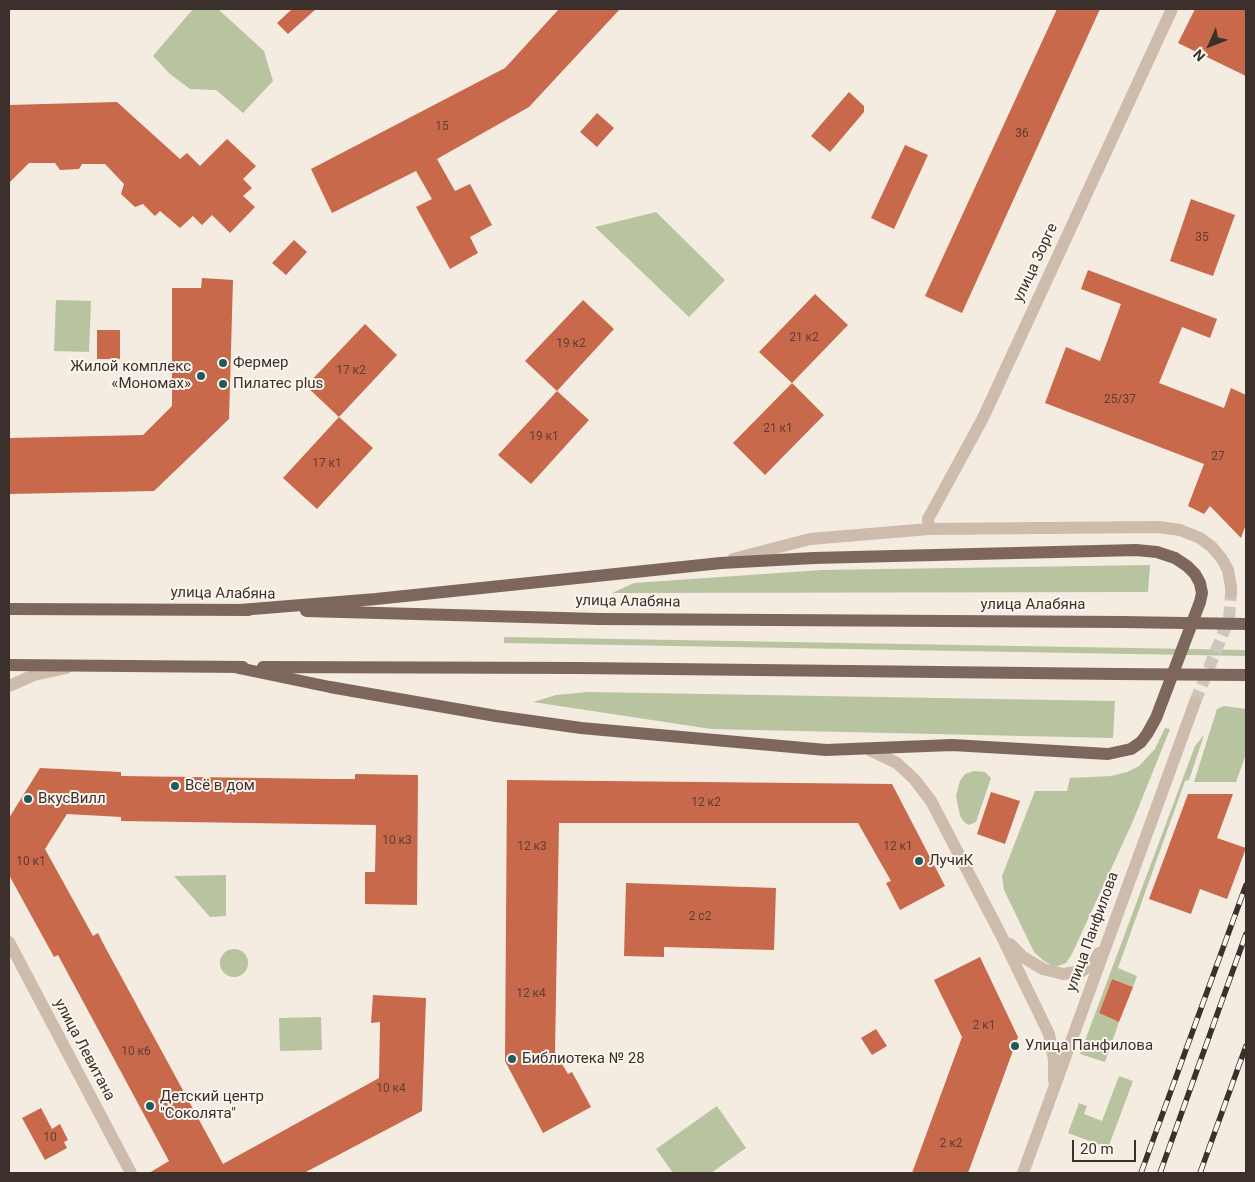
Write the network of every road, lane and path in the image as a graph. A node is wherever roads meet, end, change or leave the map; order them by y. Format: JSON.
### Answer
{"nodes":[{"id":1,"x":1172,"y":9,"type":"edge"},
{"id":2,"x":929,"y":528,"type":"junction"},
{"id":3,"x":721,"y":563,"type":"junction"},
{"id":4,"x":1231,"y":590,"type":"tunnel mouth"},
{"id":5,"x":9,"y":609,"type":"edge"},
{"id":6,"x":240,"y":610,"type":"junction"},
{"id":7,"x":1246,"y":624,"type":"edge"},
{"id":8,"x":9,"y":665,"type":"edge"},
{"id":9,"x":80,"y":665,"type":"junction"},
{"id":10,"x":234,"y":667,"type":"junction"},
{"id":11,"x":1246,"y":675,"type":"edge"},
{"id":12,"x":9,"y":686,"type":"edge"},
{"id":13,"x":1194,"y":702,"type":"tunnel mouth"},
{"id":14,"x":870,"y":750,"type":"junction"},
{"id":15,"x":1001,"y":935,"type":"junction"},
{"id":16,"x":9,"y":942,"type":"edge"},
{"id":17,"x":1106,"y":944,"type":"junction"},
{"id":18,"x":1055,"y":1090,"type":"junction"},
{"id":19,"x":131,"y":1173,"type":"edge"},
{"id":20,"x":1023,"y":1173,"type":"edge"}],
"edges":[{"from":1,"to":2,"type":"street","name":"улица Зорге"},
{"from":2,"to":3,"type":"street"},
{"from":2,"to":4,"type":"street"},
{"from":3,"to":6,"type":"main road"},
{"from":3,"to":14,"type":"main road"},
{"from":5,"to":6,"type":"main road","name":"улица Алабяна"},
{"from":6,"to":7,"type":"main road","name":"улица Алабяна","bridge":true},
{"from":8,"to":9,"type":"main road"},
{"from":9,"to":10,"type":"main road"},
{"from":9,"to":12,"type":"street"},
{"from":10,"to":11,"type":"main road","bridge":true},
{"from":10,"to":14,"type":"main road"},
{"from":13,"to":17,"type":"street","name":"улица Панфилова"},
{"from":14,"to":15,"type":"street"},
{"from":15,"to":17,"type":"street"},
{"from":15,"to":18,"type":"street"},
{"from":16,"to":19,"type":"street","name":"улица Левитана"},
{"from":17,"to":18,"type":"street","name":"улица Панфилова"},
{"from":18,"to":20,"type":"street","name":"улица Панфилова"}]}
